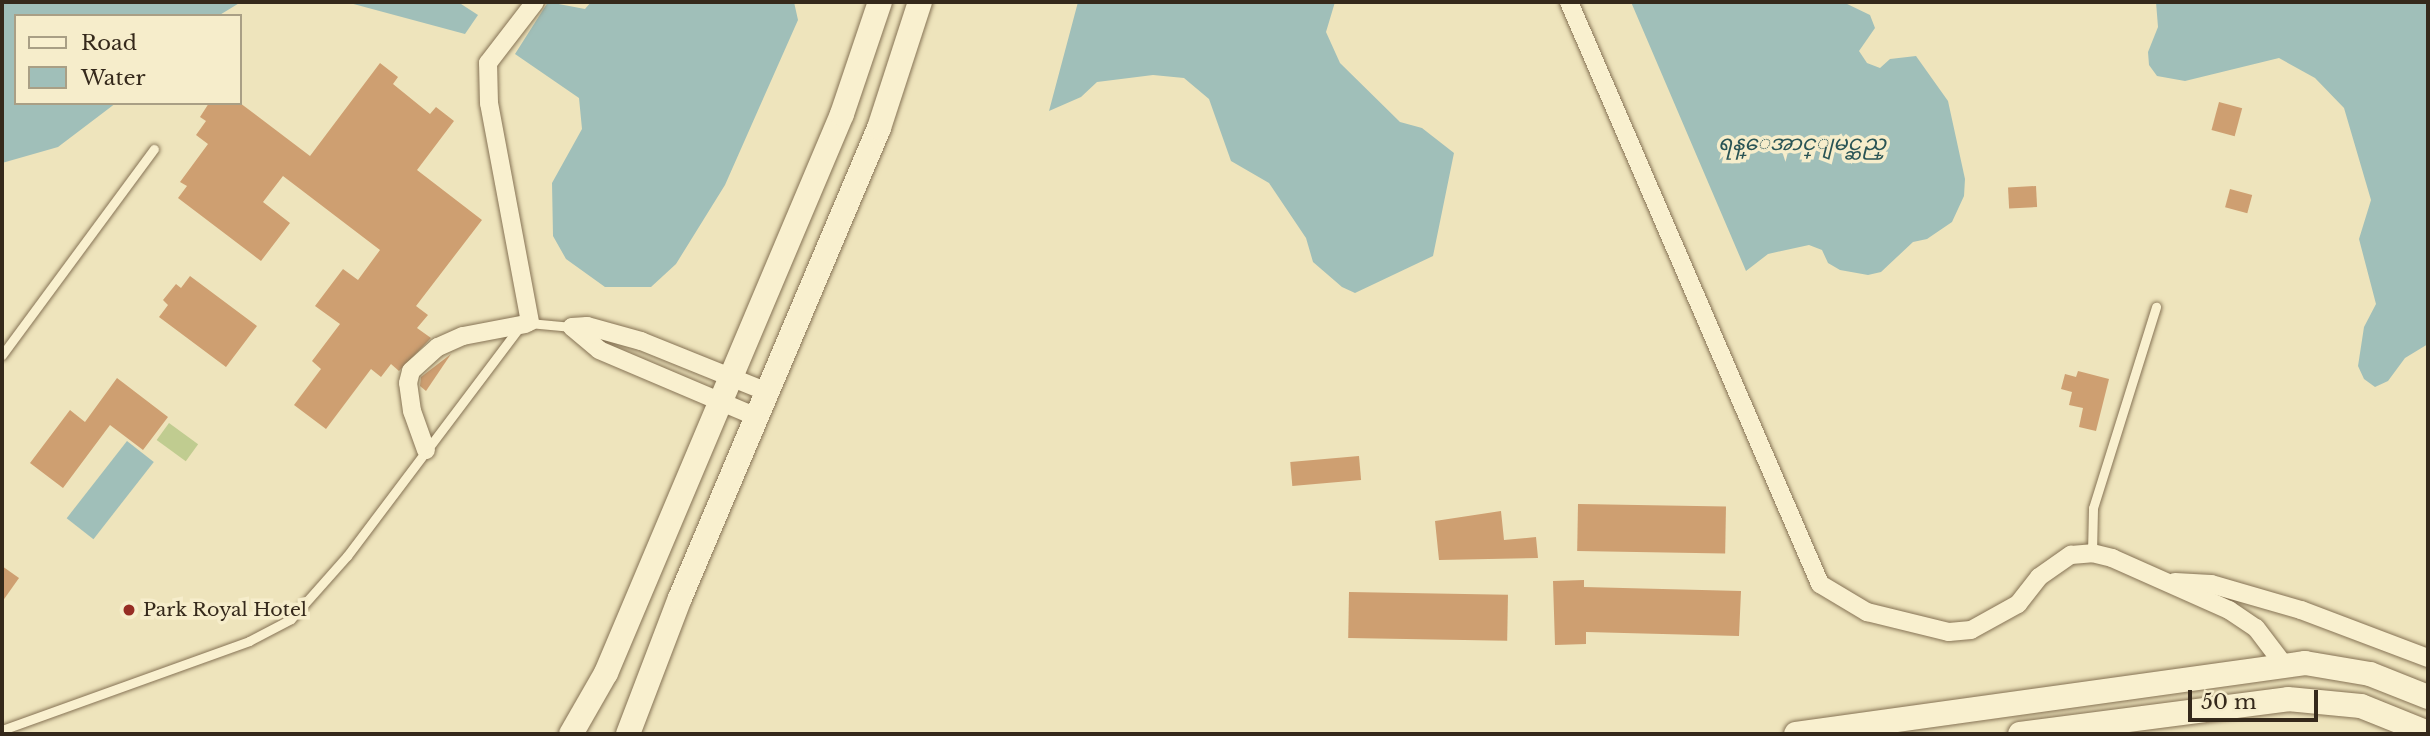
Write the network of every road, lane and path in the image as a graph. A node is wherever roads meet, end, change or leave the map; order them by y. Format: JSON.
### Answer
{"nodes":[{"id":1,"x":880,"y":2,"type":"edge"},
{"id":2,"x":920,"y":2,"type":"edge"},
{"id":3,"x":1569,"y":2,"type":"edge"},
{"id":4,"x":526,"y":5,"type":"edge"},
{"id":5,"x":154,"y":149,"type":"dead end"},
{"id":6,"x":2156,"y":307,"type":"dead end"},
{"id":7,"x":528,"y":323,"type":"junction"},
{"id":8,"x":572,"y":327,"type":"junction"},
{"id":9,"x":2,"y":355,"type":"edge"},
{"id":10,"x":730,"y":377,"type":"junction"},
{"id":11,"x":767,"y":392,"type":"junction"},
{"id":12,"x":719,"y":402,"type":"junction"},
{"id":13,"x":757,"y":417,"type":"junction"},
{"id":14,"x":426,"y":450,"type":"junction"},
{"id":15,"x":2092,"y":553,"type":"junction"},
{"id":16,"x":2163,"y":581,"type":"junction"},
{"id":17,"x":2428,"y":658,"type":"edge"},
{"id":18,"x":2286,"y":666,"type":"junction"},
{"id":19,"x":2428,"y":697,"type":"edge"},
{"id":20,"x":2,"y":730,"type":"edge"},
{"id":21,"x":13,"y":730,"type":"edge"},
{"id":22,"x":2428,"y":733,"type":"edge"},
{"id":23,"x":571,"y":734,"type":"edge"},
{"id":24,"x":628,"y":734,"type":"edge"},
{"id":25,"x":1796,"y":734,"type":"edge"},
{"id":26,"x":2020,"y":734,"type":"edge"}],
"edges":[{"from":1,"to":10,"type":"street"},
{"from":2,"to":11,"type":"street"},
{"from":3,"to":15,"type":"street"},
{"from":4,"to":7,"type":"street"},
{"from":5,"to":9,"type":"lane"},
{"from":6,"to":15,"type":"lane"},
{"from":7,"to":8,"type":"lane"},
{"from":7,"to":14,"type":"lane"},
{"from":7,"to":14,"type":"street"},
{"from":8,"to":10,"type":"street"},
{"from":8,"to":12,"type":"street"},
{"from":10,"to":11,"type":"street"},
{"from":10,"to":12,"type":"street"},
{"from":11,"to":13,"type":"street"},
{"from":12,"to":13,"type":"street"},
{"from":12,"to":23,"type":"street"},
{"from":13,"to":24,"type":"street"},
{"from":14,"to":21,"type":"lane"},
{"from":15,"to":16,"type":"street"},
{"from":16,"to":17,"type":"street"},
{"from":16,"to":18,"type":"street"},
{"from":18,"to":19,"type":"street"},
{"from":18,"to":25,"type":"street"},
{"from":20,"to":21,"type":"lane"},
{"from":22,"to":26,"type":"street"}]}
